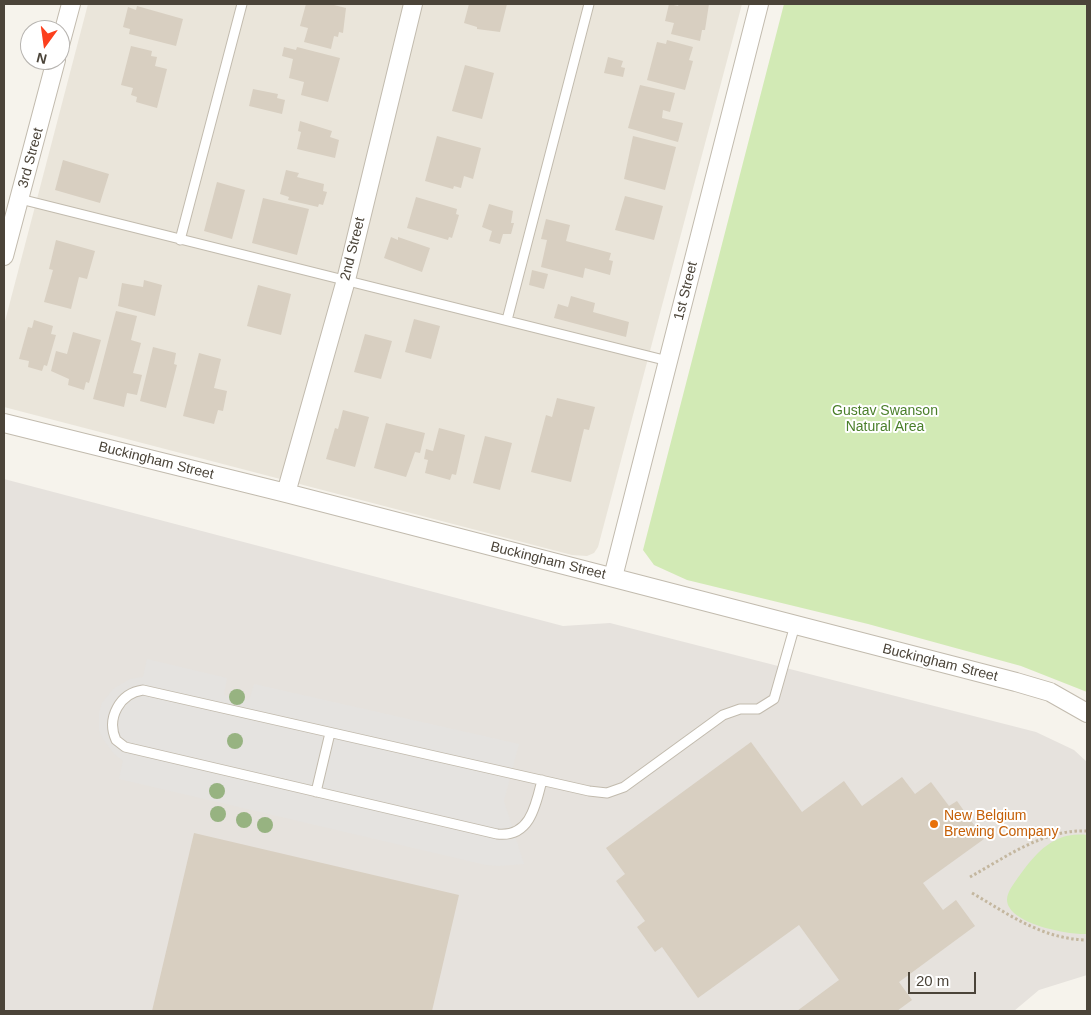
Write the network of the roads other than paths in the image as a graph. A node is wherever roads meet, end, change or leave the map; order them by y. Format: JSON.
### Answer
{"nodes":[{"id":1,"x":71,"y":4,"type":"edge"},
{"id":2,"x":242,"y":4,"type":"edge"},
{"id":3,"x":413,"y":4,"type":"edge"},
{"id":4,"x":589,"y":4,"type":"edge"},
{"id":5,"x":759,"y":4,"type":"edge"},
{"id":6,"x":67,"y":20,"type":"edge"},
{"id":7,"x":53,"y":70,"type":"edge"},
{"id":8,"x":20,"y":199,"type":"junction"},
{"id":9,"x":180,"y":240,"type":"junction"},
{"id":10,"x":4,"y":256,"type":"edge"},
{"id":11,"x":346,"y":280,"type":"junction"},
{"id":12,"x":507,"y":320,"type":"junction"},
{"id":13,"x":668,"y":361,"type":"junction"},
{"id":14,"x":4,"y":423,"type":"edge"},
{"id":15,"x":286,"y":493,"type":"junction"},
{"id":16,"x":613,"y":577,"type":"junction"},
{"id":17,"x":795,"y":625,"type":"junction"},
{"id":18,"x":1087,"y":713,"type":"edge"},
{"id":19,"x":330,"y":733,"type":"junction"},
{"id":20,"x":542,"y":780,"type":"junction"},
{"id":21,"x":316,"y":792,"type":"junction"}],
"edges":[{"from":1,"to":6,"type":"street"},
{"from":2,"to":9,"type":"lane"},
{"from":3,"to":11,"type":"street","name":"2nd Street"},
{"from":4,"to":12,"type":"lane"},
{"from":5,"to":13,"type":"street","name":"1st Street"},
{"from":7,"to":8,"type":"street","name":"3rd Street"},
{"from":8,"to":9,"type":"lane"},
{"from":8,"to":10,"type":"street","name":"3rd Street"},
{"from":9,"to":11,"type":"lane"},
{"from":11,"to":12,"type":"lane"},
{"from":11,"to":15,"type":"street","name":"2nd Street"},
{"from":12,"to":13,"type":"lane"},
{"from":13,"to":16,"type":"street","name":"1st Street"},
{"from":14,"to":15,"type":"street","name":"Buckingham Street"},
{"from":15,"to":16,"type":"street","name":"Buckingham Street"},
{"from":16,"to":17,"type":"street","name":"Buckingham Street"},
{"from":17,"to":18,"type":"street","name":"Buckingham Street"},
{"from":17,"to":20,"type":"lane"},
{"from":19,"to":20,"type":"lane"},
{"from":19,"to":21,"type":"lane"},
{"from":19,"to":21,"type":"lane"},
{"from":20,"to":21,"type":"lane"}]}
